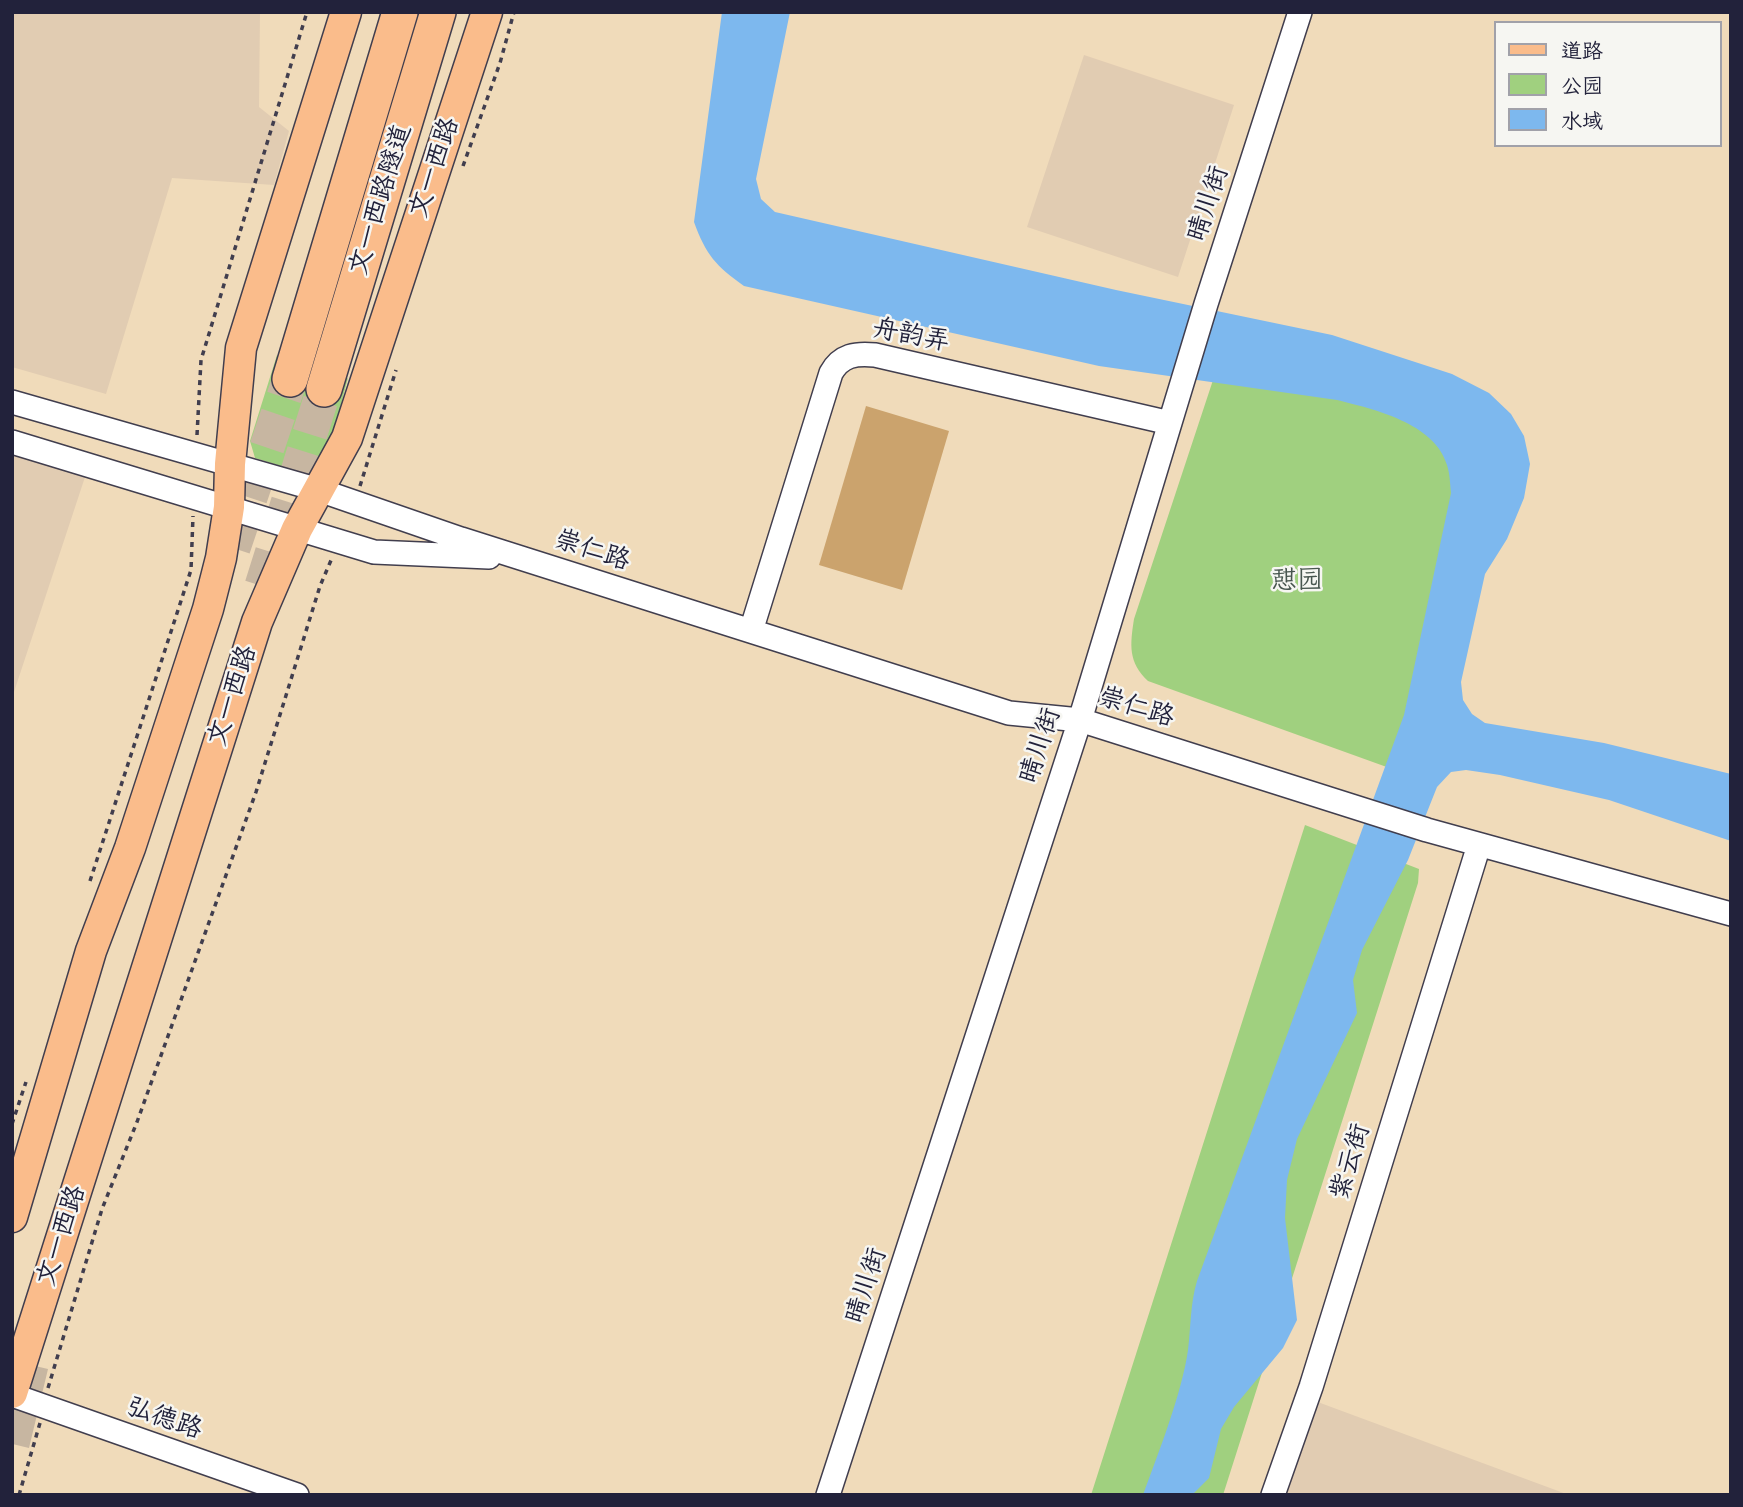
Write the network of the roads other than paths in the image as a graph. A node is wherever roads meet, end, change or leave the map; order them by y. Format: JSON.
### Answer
{"nodes":[{"id":1,"x":346,"y":12,"type":"edge"},
{"id":2,"x":400,"y":12,"type":"edge"},
{"id":3,"x":438,"y":12,"type":"edge"},
{"id":4,"x":487,"y":12,"type":"edge"},
{"id":5,"x":1300,"y":12,"type":"edge"},
{"id":6,"x":290,"y":379,"type":"tunnel mouth"},
{"id":7,"x":324,"y":389,"type":"tunnel mouth"},
{"id":8,"x":12,"y":402,"type":"edge"},
{"id":9,"x":1170,"y":423,"type":"junction"},
{"id":10,"x":12,"y":442,"type":"edge"},
{"id":11,"x":230,"y":464,"type":"junction"},
{"id":12,"x":319,"y":490,"type":"junction"},
{"id":13,"x":229,"y":507,"type":"junction"},
{"id":14,"x":297,"y":529,"type":"junction"},
{"id":15,"x":524,"y":559,"type":"junction"},
{"id":16,"x":751,"y":631,"type":"junction"},
{"id":17,"x":1080,"y":720,"type":"junction"},
{"id":18,"x":1479,"y":845,"type":"junction"},
{"id":19,"x":1731,"y":914,"type":"edge"},
{"id":20,"x":12,"y":1217,"type":"edge"},
{"id":21,"x":12,"y":1394,"type":"edge"},
{"id":22,"x":298,"y":1495,"type":"edge"},
{"id":23,"x":828,"y":1495,"type":"edge"},
{"id":24,"x":1273,"y":1495,"type":"edge"}],
"edges":[{"from":1,"to":11,"type":"main road","name":"文一西路"},
{"from":2,"to":6,"type":"highway","name":"文一西路隧道"},
{"from":3,"to":7,"type":"highway","name":"文一西路隧道"},
{"from":4,"to":12,"type":"main road","name":"文一西路"},
{"from":5,"to":9,"type":"street","name":"晴川街"},
{"from":8,"to":11,"type":"street","name":"崇仁路"},
{"from":9,"to":16,"type":"street","name":"舟韵弄"},
{"from":9,"to":17,"type":"street","name":"晴川街"},
{"from":10,"to":13,"type":"street","name":"崇仁路"},
{"from":11,"to":12,"type":"street","name":"崇仁路"},
{"from":11,"to":13,"type":"main road","name":"文一西路"},
{"from":12,"to":14,"type":"main road","name":"文一西路"},
{"from":12,"to":15,"type":"street","name":"崇仁路"},
{"from":13,"to":14,"type":"street","name":"崇仁路"},
{"from":13,"to":20,"type":"main road","name":"文一西路"},
{"from":14,"to":15,"type":"street","name":"崇仁路"},
{"from":14,"to":21,"type":"main road","name":"文一西路"},
{"from":15,"to":16,"type":"street","name":"崇仁路"},
{"from":16,"to":17,"type":"street","name":"崇仁路"},
{"from":17,"to":18,"type":"street","name":"崇仁路"},
{"from":17,"to":23,"type":"street","name":"晴川街"},
{"from":18,"to":19,"type":"street","name":"崇仁路"},
{"from":18,"to":24,"type":"street","name":"紫云街"},
{"from":21,"to":22,"type":"street","name":"弘德路"}]}
